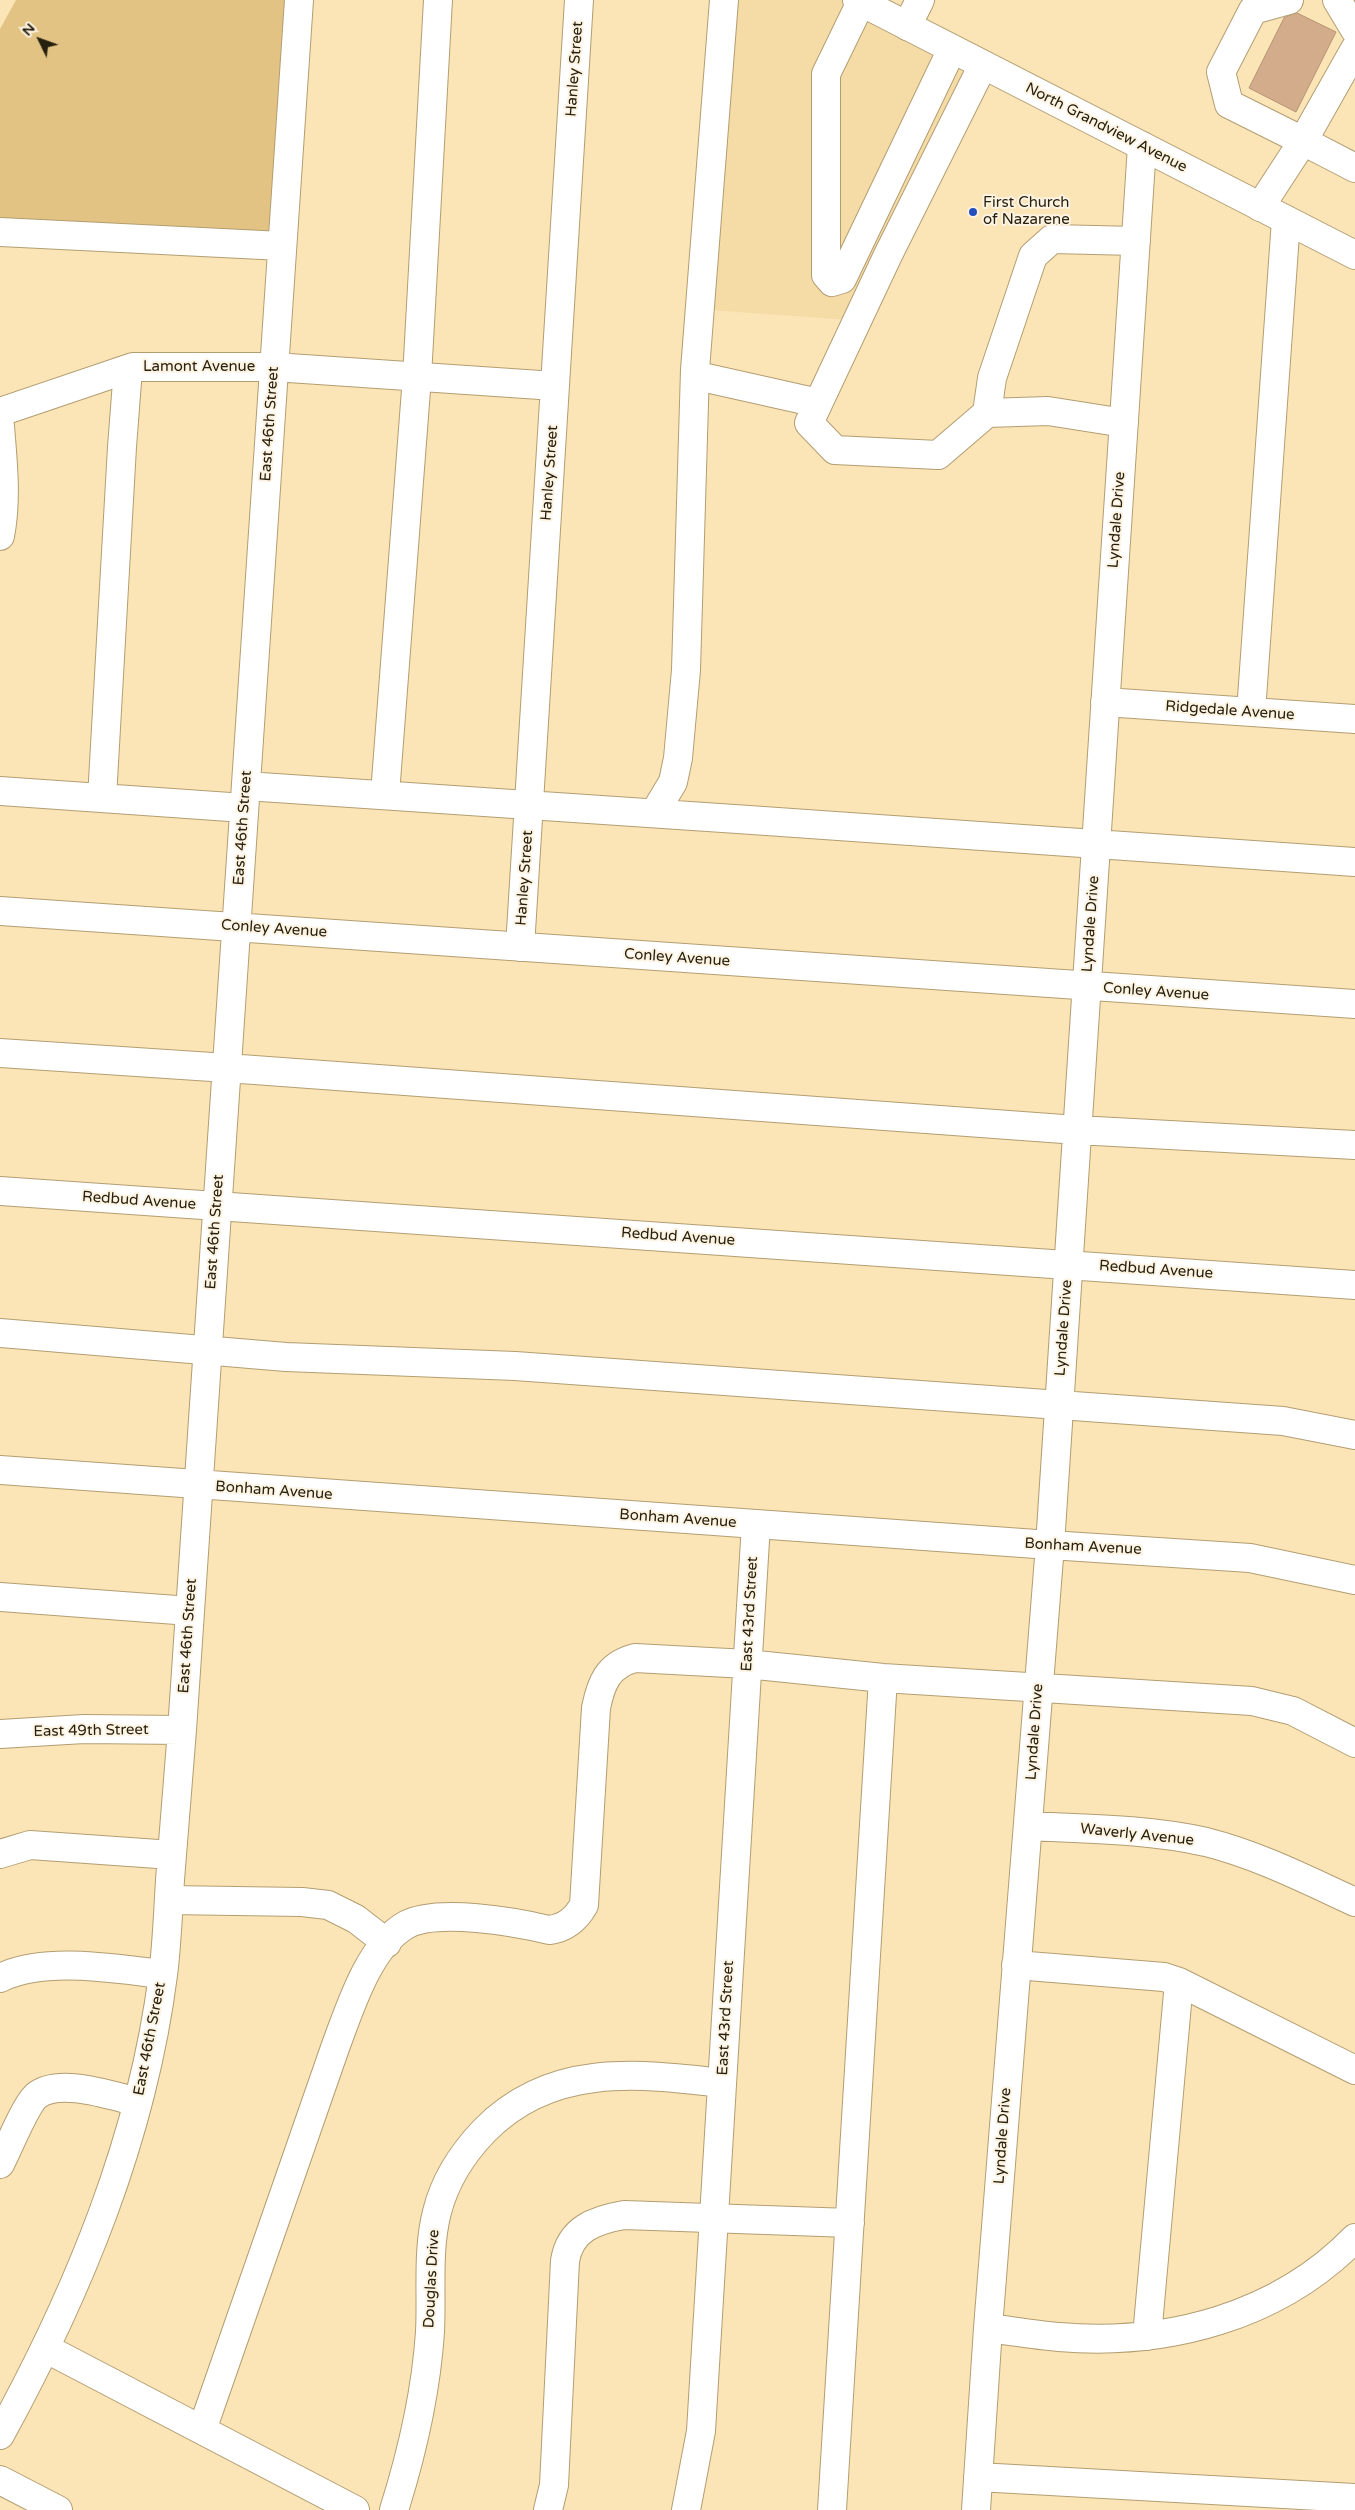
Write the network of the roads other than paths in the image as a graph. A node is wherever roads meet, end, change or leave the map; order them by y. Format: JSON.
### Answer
{"nodes":[{"id":1,"x":299,"y":0,"type":"edge"},
{"id":2,"x":438,"y":0,"type":"edge"},
{"id":3,"x":579,"y":0,"type":"edge"},
{"id":4,"x":724,"y":0,"type":"edge"},
{"id":5,"x":920,"y":0,"type":"edge"},
{"id":6,"x":1288,"y":0,"type":"edge"},
{"id":7,"x":1337,"y":0,"type":"edge"},
{"id":8,"x":859,"y":1,"type":"edge"},
{"id":9,"x":907,"y":26,"type":"junction"},
{"id":10,"x":1355,"y":30,"type":"edge"},
{"id":11,"x":952,"y":49,"type":"junction"},
{"id":12,"x":1355,"y":49,"type":"edge"},
{"id":13,"x":983,"y":65,"type":"junction"},
{"id":14,"x":1303,"y":141,"type":"junction"},
{"id":15,"x":1142,"y":146,"type":"junction"},
{"id":16,"x":1355,"y":168,"type":"edge"},
{"id":17,"x":1260,"y":207,"type":"junction"},
{"id":18,"x":1286,"y":220,"type":"junction"},
{"id":19,"x":0,"y":232,"type":"edge"},
{"id":20,"x":1136,"y":241,"type":"junction"},
{"id":21,"x":282,"y":246,"type":"junction"},
{"id":22,"x":1355,"y":255,"type":"edge"},
{"id":23,"x":274,"y":367,"type":"junction"},
{"id":24,"x":128,"y":369,"type":"junction"},
{"id":25,"x":695,"y":370,"type":"junction"},
{"id":26,"x":417,"y":377,"type":"junction"},
{"id":27,"x":555,"y":386,"type":"junction"},
{"id":28,"x":818,"y":403,"type":"junction"},
{"id":29,"x":0,"y":412,"type":"edge"},
{"id":30,"x":987,"y":413,"type":"junction"},
{"id":31,"x":1124,"y":423,"type":"junction"},
{"id":32,"x":0,"y":426,"type":"edge"},
{"id":33,"x":0,"y":536,"type":"edge"},
{"id":34,"x":1105,"y":702,"type":"junction"},
{"id":35,"x":1251,"y":712,"type":"junction"},
{"id":36,"x":1355,"y":719,"type":"edge"},
{"id":37,"x":0,"y":791,"type":"edge"},
{"id":38,"x":385,"y":794,"type":"junction"},
{"id":39,"x":245,"y":797,"type":"junction"},
{"id":40,"x":102,"y":798,"type":"junction"},
{"id":41,"x":529,"y":803,"type":"junction"},
{"id":42,"x":655,"y":812,"type":"junction"},
{"id":43,"x":1096,"y":846,"type":"junction"},
{"id":44,"x":1355,"y":862,"type":"edge"},
{"id":45,"x":0,"y":911,"type":"edge"},
{"id":46,"x":236,"y":926,"type":"junction"},
{"id":47,"x":520,"y":946,"type":"junction"},
{"id":48,"x":1087,"y":987,"type":"junction"},
{"id":49,"x":1355,"y":1004,"type":"edge"},
{"id":50,"x":0,"y":1053,"type":"edge"},
{"id":51,"x":227,"y":1068,"type":"junction"},
{"id":52,"x":1077,"y":1130,"type":"junction"},
{"id":53,"x":1355,"y":1145,"type":"edge"},
{"id":54,"x":0,"y":1191,"type":"edge"},
{"id":55,"x":217,"y":1206,"type":"junction"},
{"id":56,"x":1068,"y":1264,"type":"junction"},
{"id":57,"x":1355,"y":1286,"type":"edge"},
{"id":58,"x":0,"y":1333,"type":"edge"},
{"id":59,"x":208,"y":1350,"type":"junction"},
{"id":60,"x":1059,"y":1405,"type":"junction"},
{"id":61,"x":1355,"y":1435,"type":"edge"},
{"id":62,"x":0,"y":1470,"type":"edge"},
{"id":63,"x":198,"y":1485,"type":"junction"},
{"id":64,"x":756,"y":1524,"type":"junction"},
{"id":65,"x":1050,"y":1545,"type":"junction"},
{"id":66,"x":1355,"y":1580,"type":"edge"},
{"id":67,"x":0,"y":1597,"type":"edge"},
{"id":68,"x":190,"y":1611,"type":"junction"},
{"id":69,"x":747,"y":1664,"type":"junction"},
{"id":70,"x":882,"y":1678,"type":"junction"},
{"id":71,"x":1038,"y":1688,"type":"junction"},
{"id":72,"x":182,"y":1730,"type":"junction"},
{"id":73,"x":0,"y":1734,"type":"edge"},
{"id":74,"x":1355,"y":1743,"type":"edge"},
{"id":75,"x":1028,"y":1826,"type":"junction"},
{"id":76,"x":0,"y":1854,"type":"edge"},
{"id":77,"x":172,"y":1855,"type":"junction"},
{"id":78,"x":169,"y":1900,"type":"junction"},
{"id":79,"x":1355,"y":1902,"type":"edge"},
{"id":80,"x":387,"y":1943,"type":"junction"},
{"id":81,"x":1016,"y":1965,"type":"junction"},
{"id":82,"x":163,"y":1974,"type":"junction"},
{"id":83,"x":0,"y":1978,"type":"edge"},
{"id":84,"x":1179,"y":1982,"type":"junction"},
{"id":85,"x":1355,"y":2070,"type":"edge"},
{"id":86,"x":722,"y":2083,"type":"junction"},
{"id":87,"x":138,"y":2102,"type":"junction"},
{"id":88,"x":0,"y":2164,"type":"edge"},
{"id":89,"x":714,"y":2218,"type":"junction"},
{"id":90,"x":850,"y":2223,"type":"junction"},
{"id":91,"x":1355,"y":2238,"type":"edge"},
{"id":92,"x":988,"y":2328,"type":"junction"},
{"id":93,"x":1148,"y":2336,"type":"junction"},
{"id":94,"x":45,"y":2348,"type":"junction"},
{"id":95,"x":202,"y":2430,"type":"junction"},
{"id":96,"x":0,"y":2435,"type":"edge"},
{"id":97,"x":978,"y":2476,"type":"junction"},
{"id":98,"x":0,"y":2480,"type":"edge"},
{"id":99,"x":1355,"y":2498,"type":"edge"},
{"id":100,"x":58,"y":2510,"type":"edge"},
{"id":101,"x":355,"y":2510,"type":"edge"},
{"id":102,"x":394,"y":2510,"type":"edge"},
{"id":103,"x":548,"y":2510,"type":"edge"},
{"id":104,"x":686,"y":2510,"type":"edge"},
{"id":105,"x":832,"y":2510,"type":"edge"},
{"id":106,"x":976,"y":2510,"type":"edge"}],
"edges":[{"from":1,"to":21,"type":"street","name":"East 46th Street"},
{"from":2,"to":26,"type":"street"},
{"from":3,"to":27,"type":"street","name":"Hanley Street"},
{"from":4,"to":25,"type":"street"},
{"from":5,"to":9,"type":"street"},
{"from":6,"to":14,"type":"street"},
{"from":7,"to":10,"type":"street"},
{"from":8,"to":9,"type":"street","name":"North Grandview Avenue"},
{"from":8,"to":11,"type":"street"},
{"from":9,"to":11,"type":"street","name":"North Grandview Avenue"},
{"from":11,"to":13,"type":"street","name":"North Grandview Avenue"},
{"from":12,"to":14,"type":"street"},
{"from":13,"to":15,"type":"street","name":"North Grandview Avenue"},
{"from":13,"to":28,"type":"street"},
{"from":14,"to":16,"type":"street"},
{"from":14,"to":17,"type":"street"},
{"from":15,"to":17,"type":"street","name":"North Grandview Avenue"},
{"from":15,"to":20,"type":"street","name":"Lyndale Drive"},
{"from":17,"to":18,"type":"street","name":"North Grandview Avenue"},
{"from":18,"to":22,"type":"street","name":"North Grandview Avenue"},
{"from":18,"to":35,"type":"street"},
{"from":19,"to":21,"type":"street"},
{"from":20,"to":30,"type":"street"},
{"from":20,"to":31,"type":"street","name":"Lyndale Drive"},
{"from":21,"to":23,"type":"street","name":"East 46th Street"},
{"from":23,"to":24,"type":"street","name":"Lamont Avenue"},
{"from":23,"to":26,"type":"street","name":"Lamont Avenue"},
{"from":23,"to":39,"type":"street","name":"East 46th Street"},
{"from":24,"to":29,"type":"street","name":"Lamont Avenue"},
{"from":24,"to":40,"type":"street"},
{"from":25,"to":28,"type":"street"},
{"from":25,"to":42,"type":"street"},
{"from":26,"to":27,"type":"street","name":"Lamont Avenue"},
{"from":26,"to":38,"type":"street"},
{"from":27,"to":41,"type":"street","name":"Hanley Street"},
{"from":28,"to":30,"type":"street"},
{"from":30,"to":31,"type":"street"},
{"from":31,"to":34,"type":"street","name":"Lyndale Drive"},
{"from":32,"to":33,"type":"street"},
{"from":34,"to":35,"type":"street","name":"Ridgedale Avenue"},
{"from":34,"to":43,"type":"street","name":"Lyndale Drive"},
{"from":35,"to":36,"type":"street","name":"Ridgedale Avenue"},
{"from":37,"to":40,"type":"street"},
{"from":38,"to":39,"type":"street"},
{"from":38,"to":41,"type":"street"},
{"from":39,"to":40,"type":"street"},
{"from":39,"to":46,"type":"street","name":"East 46th Street"},
{"from":41,"to":42,"type":"street"},
{"from":41,"to":47,"type":"street","name":"Hanley Street"},
{"from":42,"to":43,"type":"street"},
{"from":43,"to":44,"type":"street"},
{"from":43,"to":48,"type":"street","name":"Lyndale Drive"},
{"from":45,"to":46,"type":"street","name":"Conley Avenue"},
{"from":46,"to":47,"type":"street","name":"Conley Avenue"},
{"from":46,"to":51,"type":"street","name":"East 46th Street"},
{"from":47,"to":48,"type":"street","name":"Conley Avenue"},
{"from":48,"to":49,"type":"street","name":"Conley Avenue"},
{"from":48,"to":52,"type":"street","name":"Lyndale Drive"},
{"from":50,"to":51,"type":"street"},
{"from":51,"to":52,"type":"street"},
{"from":51,"to":55,"type":"street","name":"East 46th Street"},
{"from":52,"to":53,"type":"street"},
{"from":52,"to":56,"type":"street","name":"Lyndale Drive"},
{"from":54,"to":55,"type":"street","name":"Redbud Avenue"},
{"from":55,"to":56,"type":"street","name":"Redbud Avenue"},
{"from":55,"to":59,"type":"street","name":"East 46th Street"},
{"from":56,"to":57,"type":"street","name":"Redbud Avenue"},
{"from":56,"to":60,"type":"street","name":"Lyndale Drive"},
{"from":58,"to":59,"type":"street"},
{"from":59,"to":60,"type":"street"},
{"from":59,"to":63,"type":"street","name":"East 46th Street"},
{"from":60,"to":61,"type":"street"},
{"from":60,"to":65,"type":"street","name":"Lyndale Drive"},
{"from":62,"to":63,"type":"street","name":"Bonham Avenue"},
{"from":63,"to":64,"type":"street","name":"Bonham Avenue"},
{"from":63,"to":68,"type":"street","name":"East 46th Street"},
{"from":64,"to":65,"type":"street","name":"Bonham Avenue"},
{"from":64,"to":69,"type":"street","name":"East 43rd Street"},
{"from":65,"to":66,"type":"street","name":"Bonham Avenue"},
{"from":65,"to":71,"type":"street","name":"Lyndale Drive"},
{"from":67,"to":68,"type":"street"},
{"from":68,"to":72,"type":"street","name":"East 46th Street"},
{"from":69,"to":70,"type":"street"},
{"from":69,"to":80,"type":"street"},
{"from":69,"to":86,"type":"street","name":"East 43rd Street"},
{"from":70,"to":71,"type":"street"},
{"from":70,"to":90,"type":"street"},
{"from":71,"to":74,"type":"street"},
{"from":71,"to":75,"type":"street","name":"Lyndale Drive"},
{"from":72,"to":73,"type":"street","name":"East 49th Street"},
{"from":72,"to":77,"type":"street","name":"East 46th Street"},
{"from":75,"to":79,"type":"street","name":"Waverly Avenue"},
{"from":75,"to":81,"type":"street","name":"Lyndale Drive"},
{"from":76,"to":77,"type":"street"},
{"from":77,"to":78,"type":"street","name":"East 46th Street"},
{"from":78,"to":80,"type":"street"},
{"from":78,"to":82,"type":"street","name":"East 46th Street"},
{"from":80,"to":95,"type":"street"},
{"from":81,"to":84,"type":"street"},
{"from":81,"to":92,"type":"street","name":"Lyndale Drive"},
{"from":82,"to":83,"type":"street"},
{"from":82,"to":87,"type":"street","name":"East 46th Street"},
{"from":84,"to":85,"type":"street"},
{"from":84,"to":93,"type":"street"},
{"from":86,"to":89,"type":"street","name":"East 43rd Street"},
{"from":86,"to":102,"type":"street","name":"Douglas Drive"},
{"from":87,"to":88,"type":"street"},
{"from":87,"to":94,"type":"street","name":"East 46th Street"},
{"from":89,"to":90,"type":"street"},
{"from":89,"to":103,"type":"street"},
{"from":89,"to":104,"type":"street","name":"East 43rd Street"},
{"from":90,"to":105,"type":"street"},
{"from":91,"to":93,"type":"street"},
{"from":92,"to":93,"type":"street"},
{"from":92,"to":97,"type":"street","name":"Lyndale Drive"},
{"from":94,"to":95,"type":"street"},
{"from":94,"to":96,"type":"street","name":"East 46th Street"},
{"from":95,"to":101,"type":"street"},
{"from":97,"to":99,"type":"street"},
{"from":97,"to":106,"type":"street","name":"Lyndale Drive"},
{"from":98,"to":100,"type":"street"}]}
